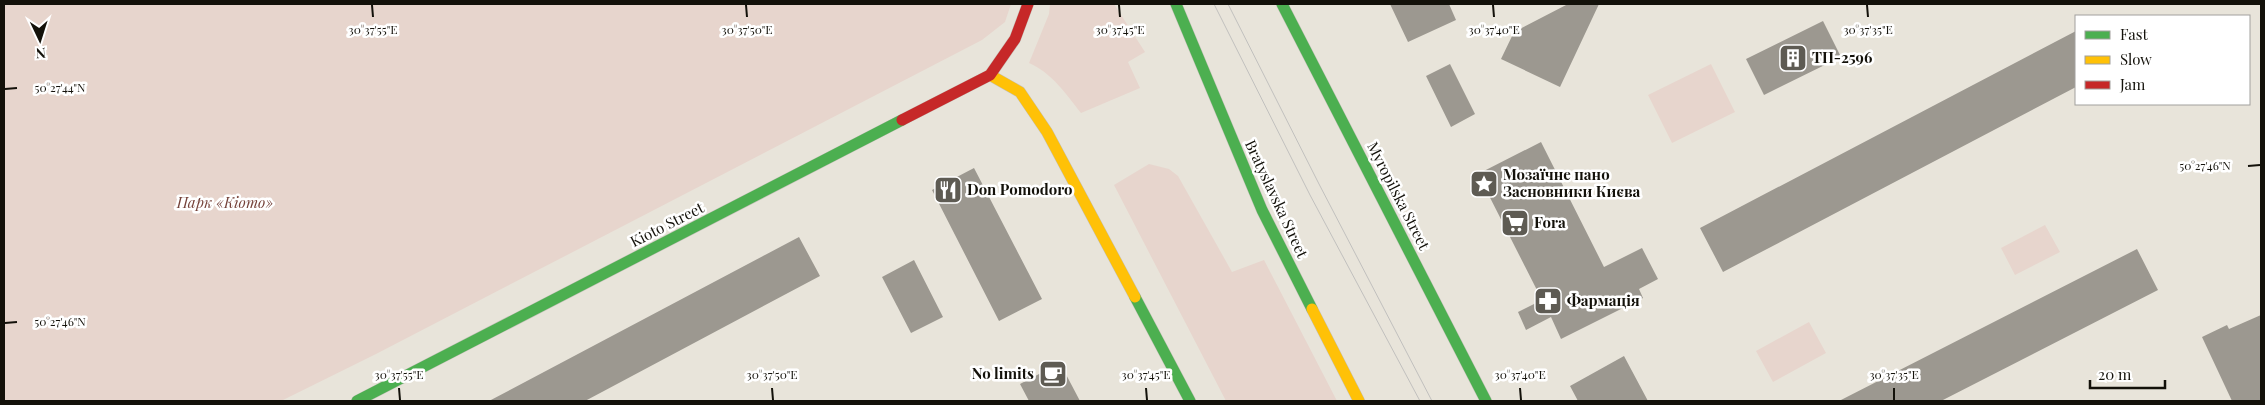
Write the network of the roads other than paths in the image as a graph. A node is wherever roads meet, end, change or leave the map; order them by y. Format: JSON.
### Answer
{"nodes":[{"id":1,"x":1028,"y":4,"type":"edge"},
{"id":2,"x":1176,"y":4,"type":"edge"},
{"id":3,"x":1282,"y":4,"type":"edge"},
{"id":4,"x":990,"y":75,"type":"junction"},
{"id":5,"x":357,"y":401,"type":"edge"},
{"id":6,"x":1190,"y":401,"type":"edge"},
{"id":7,"x":1359,"y":401,"type":"edge"},
{"id":8,"x":1486,"y":401,"type":"edge"}],
"edges":[{"from":1,"to":4,"type":"street"},
{"from":2,"to":7,"type":"street","name":"Bratyslavska Street"},
{"from":3,"to":8,"type":"street","name":"Myropilska Street"},
{"from":4,"to":5,"type":"street","name":"Kioto Street"},
{"from":4,"to":6,"type":"street"}]}
